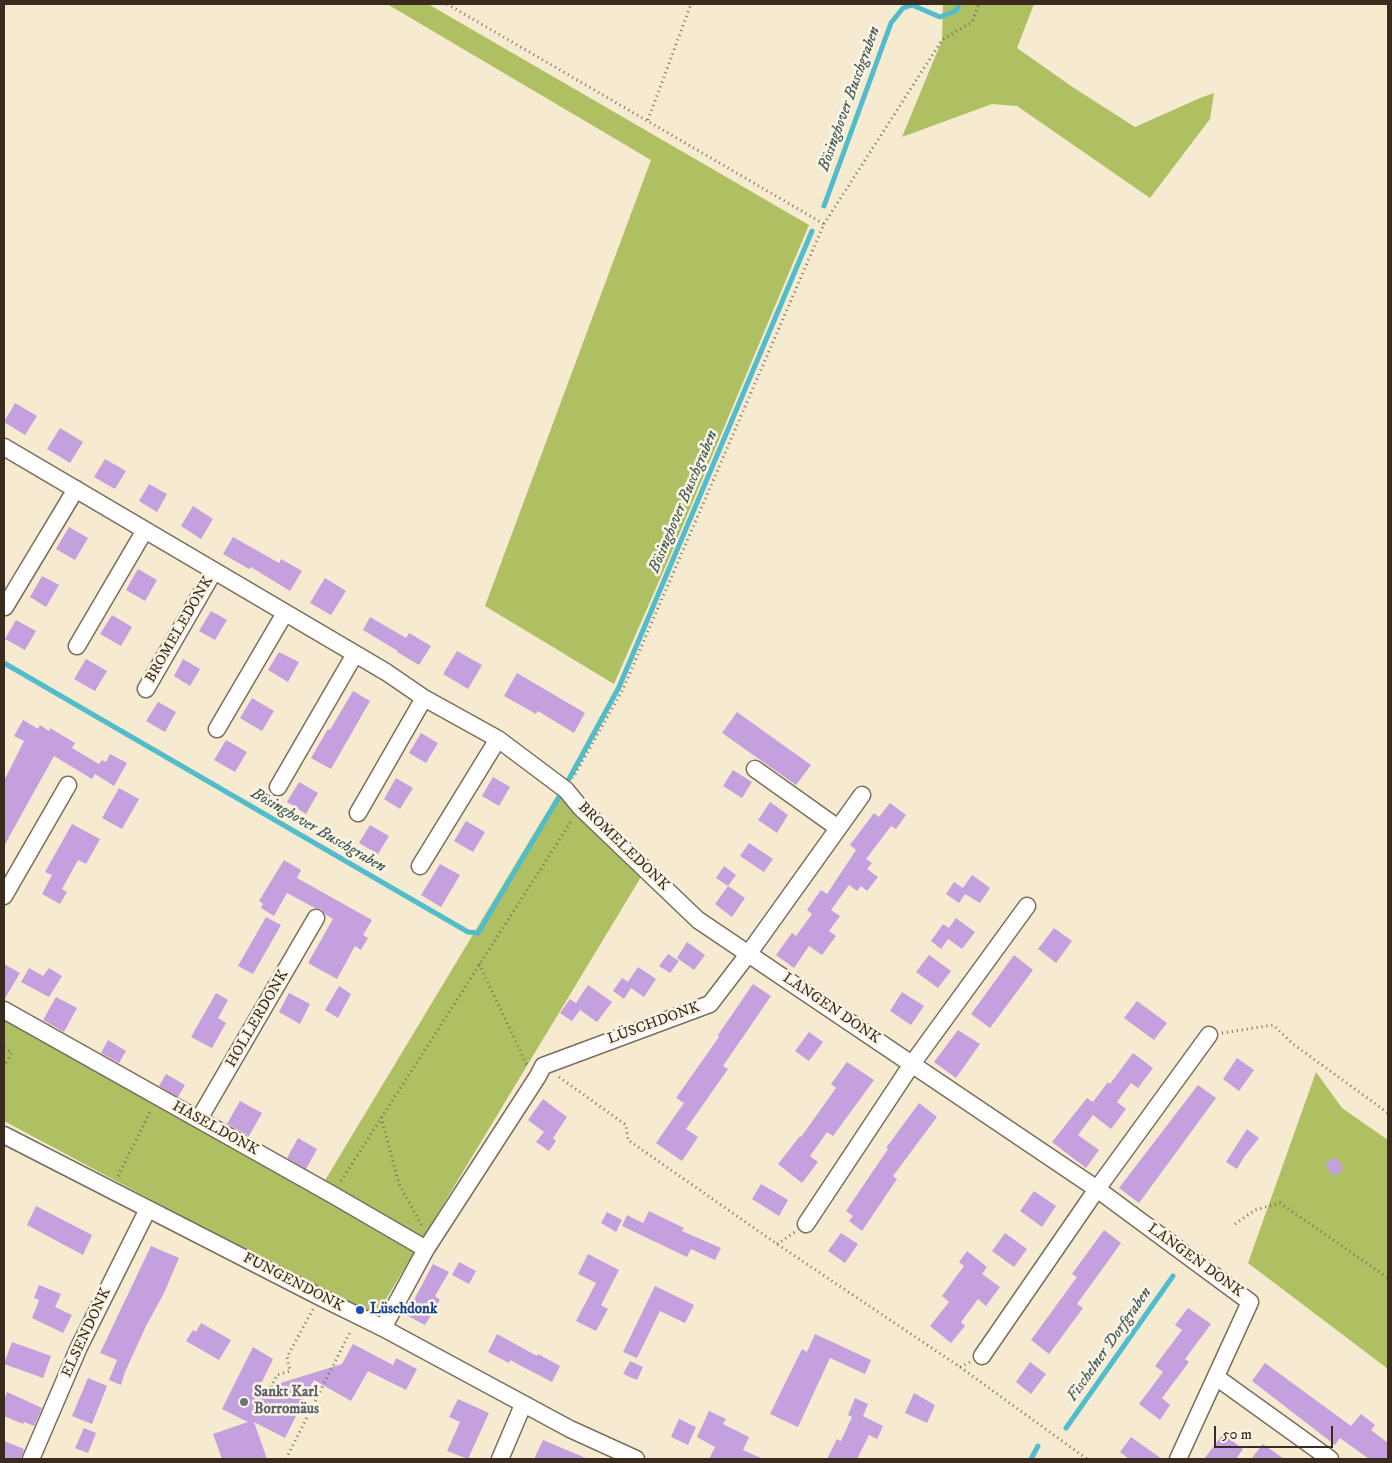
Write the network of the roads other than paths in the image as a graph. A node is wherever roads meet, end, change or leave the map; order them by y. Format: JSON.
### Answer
{"nodes":[{"id":1,"x":4,"y":447,"type":"edge"},
{"id":2,"x":76,"y":489,"type":"junction"},
{"id":3,"x":145,"y":530,"type":"junction"},
{"id":4,"x":214,"y":571,"type":"junction"},
{"id":5,"x":6,"y":607,"type":"dead end"},
{"id":6,"x":285,"y":612,"type":"junction"},
{"id":7,"x":77,"y":646,"type":"dead end"},
{"id":8,"x":355,"y":654,"type":"junction"},
{"id":9,"x":146,"y":689,"type":"dead end"},
{"id":10,"x":424,"y":698,"type":"junction"},
{"id":11,"x":217,"y":729,"type":"dead end"},
{"id":12,"x":498,"y":739,"type":"junction"},
{"id":13,"x":755,"y":768,"type":"dead end"},
{"id":14,"x":68,"y":785,"type":"dead end"},
{"id":15,"x":278,"y":787,"type":"dead end"},
{"id":16,"x":862,"y":795,"type":"dead end"},
{"id":17,"x":358,"y":812,"type":"dead end"},
{"id":18,"x":838,"y":828,"type":"junction"},
{"id":19,"x":420,"y":866,"type":"dead end"},
{"id":20,"x":4,"y":896,"type":"edge"},
{"id":21,"x":1026,"y":906,"type":"dead end"},
{"id":22,"x":316,"y":918,"type":"dead end"},
{"id":23,"x":749,"y":953,"type":"junction"},
{"id":24,"x":4,"y":1010,"type":"edge"},
{"id":25,"x":1209,"y":1035,"type":"road end"},
{"id":26,"x":912,"y":1064,"type":"junction"},
{"id":27,"x":200,"y":1120,"type":"junction"},
{"id":28,"x":4,"y":1135,"type":"edge"},
{"id":29,"x":1097,"y":1189,"type":"junction"},
{"id":30,"x":148,"y":1209,"type":"junction"},
{"id":31,"x":806,"y":1224,"type":"road end"},
{"id":32,"x":429,"y":1246,"type":"junction"},
{"id":33,"x":383,"y":1328,"type":"junction"},
{"id":34,"x":982,"y":1356,"type":"dead end"},
{"id":35,"x":1216,"y":1377,"type":"junction"},
{"id":36,"x":523,"y":1405,"type":"junction"},
{"id":37,"x":31,"y":1459,"type":"edge"},
{"id":38,"x":500,"y":1459,"type":"edge"},
{"id":39,"x":636,"y":1459,"type":"edge"},
{"id":40,"x":1178,"y":1459,"type":"edge"},
{"id":41,"x":1330,"y":1459,"type":"edge"}],
"edges":[{"from":1,"to":2,"type":"street","name":"BROMELEDONK"},
{"from":2,"to":3,"type":"street","name":"BROMELEDONK"},
{"from":2,"to":5,"type":"street"},
{"from":3,"to":4,"type":"street","name":"BROMELEDONK"},
{"from":3,"to":7,"type":"street"},
{"from":4,"to":6,"type":"street","name":"BROMELEDONK"},
{"from":4,"to":9,"type":"street","name":"BROMELEDONK"},
{"from":6,"to":8,"type":"street","name":"BROMELEDONK"},
{"from":6,"to":11,"type":"street"},
{"from":8,"to":10,"type":"street","name":"BROMELEDONK"},
{"from":8,"to":15,"type":"street"},
{"from":10,"to":12,"type":"street","name":"BROMELEDONK"},
{"from":10,"to":17,"type":"street"},
{"from":12,"to":19,"type":"street"},
{"from":12,"to":23,"type":"street","name":"BROMELEDONK"},
{"from":13,"to":18,"type":"street"},
{"from":14,"to":20,"type":"street"},
{"from":16,"to":18,"type":"street","name":"LÜSCHDONK"},
{"from":18,"to":23,"type":"street","name":"LÜSCHDONK"},
{"from":21,"to":26,"type":"street"},
{"from":22,"to":27,"type":"street","name":"HOLLERDONK"},
{"from":23,"to":26,"type":"street","name":"LANGEN DONK"},
{"from":23,"to":32,"type":"street","name":"LÜSCHDONK"},
{"from":24,"to":27,"type":"street","name":"HASELDONK"},
{"from":25,"to":29,"type":"street"},
{"from":26,"to":29,"type":"street","name":"LANGEN DONK"},
{"from":26,"to":31,"type":"street"},
{"from":27,"to":32,"type":"street","name":"HASELDONK"},
{"from":28,"to":30,"type":"street","name":"FUNGENDONK"},
{"from":29,"to":34,"type":"street"},
{"from":29,"to":35,"type":"street","name":"LANGEN DONK"},
{"from":30,"to":33,"type":"street","name":"FUNGENDONK"},
{"from":30,"to":37,"type":"street","name":"ELSENDONK"},
{"from":32,"to":33,"type":"street"},
{"from":33,"to":36,"type":"street","name":"FUNGENDONK"},
{"from":35,"to":40,"type":"street","name":"LANGEN DONK"},
{"from":35,"to":41,"type":"street"},
{"from":36,"to":38,"type":"street"},
{"from":36,"to":39,"type":"street","name":"FUNGENDONK"}]}
